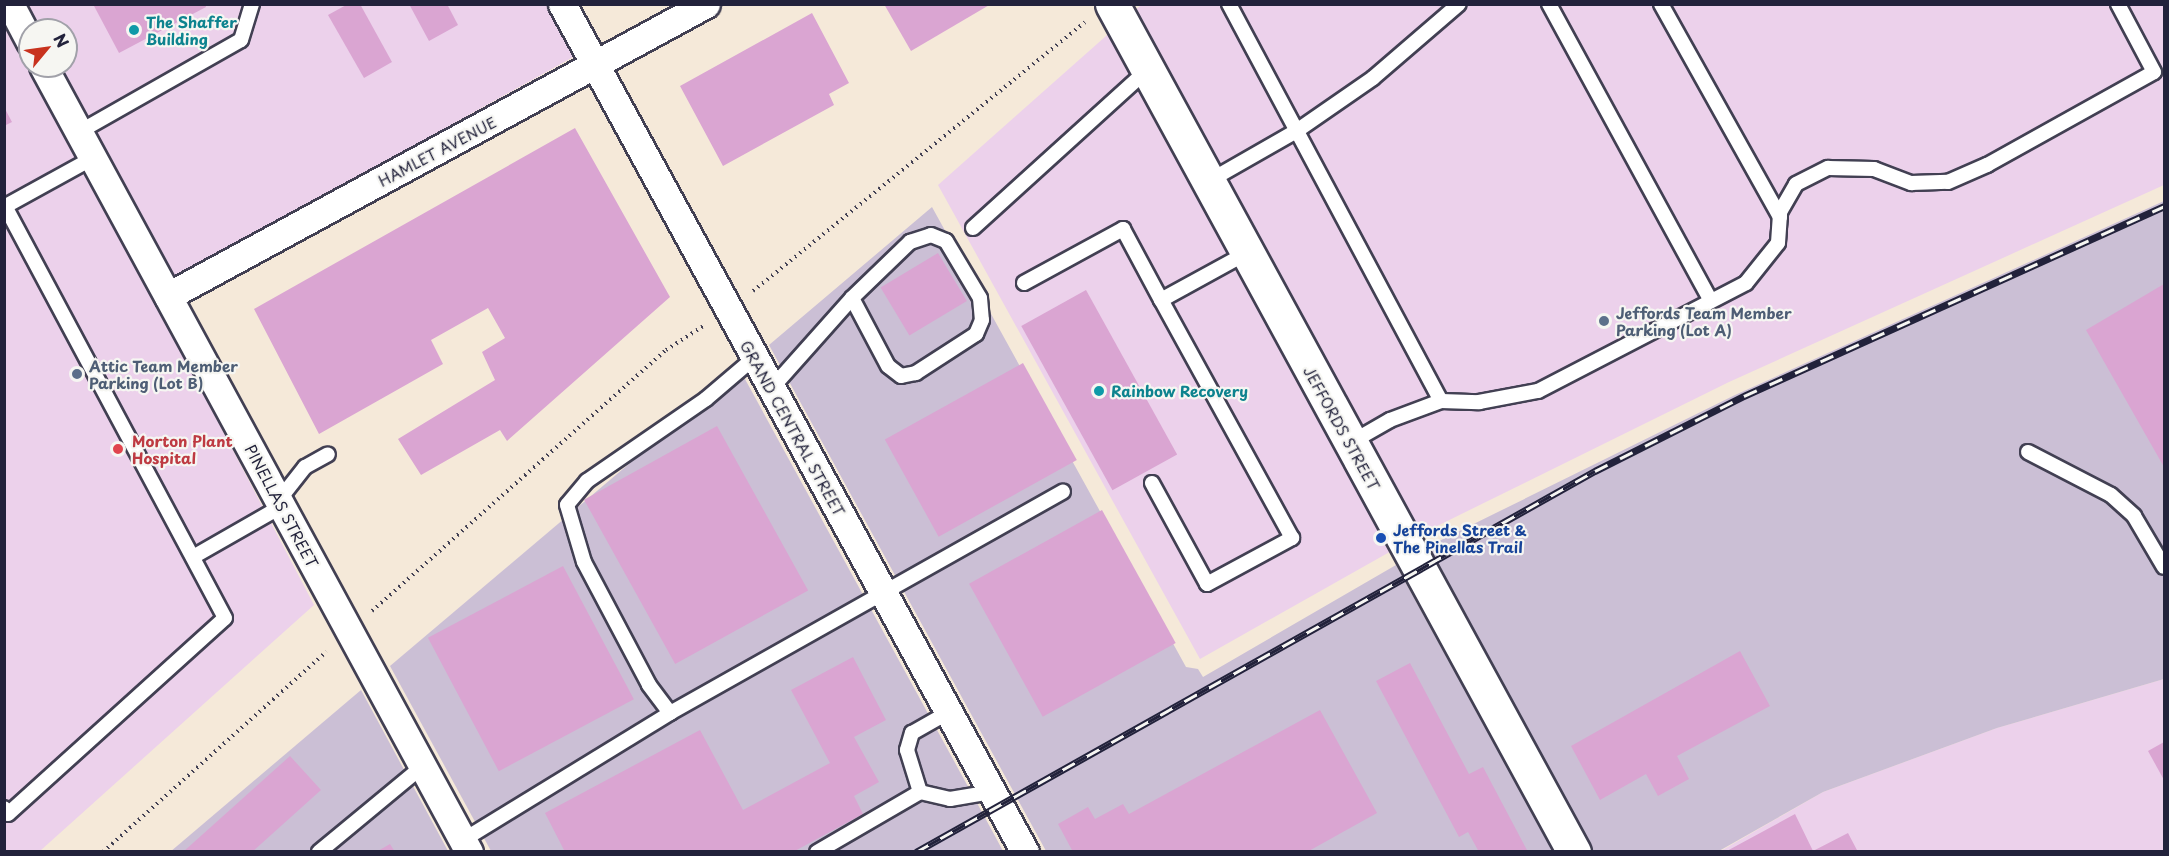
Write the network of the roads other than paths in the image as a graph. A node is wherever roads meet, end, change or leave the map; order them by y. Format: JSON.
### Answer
{"nodes":[{"id":1,"x":10,"y":4,"type":"edge"},
{"id":2,"x":252,"y":4,"type":"edge"},
{"id":3,"x":562,"y":4,"type":"edge"},
{"id":4,"x":706,"y":4,"type":"edge"},
{"id":5,"x":1229,"y":4,"type":"edge"},
{"id":6,"x":1459,"y":4,"type":"edge"},
{"id":7,"x":1549,"y":4,"type":"edge"},
{"id":8,"x":1661,"y":4,"type":"edge"},
{"id":9,"x":2118,"y":4,"type":"edge"},
{"id":10,"x":1100,"y":12,"type":"edge"},
{"id":11,"x":18,"y":19,"type":"edge"},
{"id":12,"x":596,"y":66,"type":"junction"},
{"id":13,"x":1147,"y":70,"type":"junction"},
{"id":14,"x":50,"y":78,"type":"edge"},
{"id":15,"x":1298,"y":130,"type":"junction"},
{"id":16,"x":79,"y":132,"type":"junction"},
{"id":17,"x":93,"y":158,"type":"junction"},
{"id":18,"x":1209,"y":181,"type":"junction"},
{"id":19,"x":5,"y":207,"type":"edge"},
{"id":20,"x":1780,"y":217,"type":"junction"},
{"id":21,"x":973,"y":228,"type":"dead end"},
{"id":22,"x":1247,"y":253,"type":"junction"},
{"id":23,"x":1024,"y":283,"type":"dead end"},
{"id":24,"x":168,"y":296,"type":"junction"},
{"id":25,"x":852,"y":298,"type":"junction"},
{"id":26,"x":1161,"y":300,"type":"junction"},
{"id":27,"x":1711,"y":301,"type":"junction"},
{"id":28,"x":754,"y":358,"type":"junction"},
{"id":29,"x":771,"y":389,"type":"junction"},
{"id":30,"x":1441,"y":401,"type":"junction"},
{"id":31,"x":1350,"y":443,"type":"junction"},
{"id":32,"x":2028,"y":452,"type":"dead end"},
{"id":33,"x":328,"y":454,"type":"dead end"},
{"id":34,"x":1152,"y":483,"type":"dead end"},
{"id":35,"x":1063,"y":492,"type":"dead end"},
{"id":36,"x":280,"y":503,"type":"junction"},
{"id":37,"x":193,"y":557,"type":"junction"},
{"id":38,"x":2164,"y":567,"type":"edge"},
{"id":39,"x":884,"y":594,"type":"junction"},
{"id":40,"x":949,"y":712,"type":"junction"},
{"id":41,"x":670,"y":713,"type":"junction"},
{"id":42,"x":423,"y":766,"type":"junction"},
{"id":43,"x":920,"y":792,"type":"junction"},
{"id":44,"x":992,"y":792,"type":"junction"},
{"id":45,"x":4,"y":808,"type":"edge"},
{"id":46,"x":466,"y":846,"type":"edge"},
{"id":47,"x":319,"y":852,"type":"edge"},
{"id":48,"x":817,"y":852,"type":"edge"},
{"id":49,"x":1025,"y":852,"type":"edge"},
{"id":50,"x":1574,"y":852,"type":"edge"}],
"edges":[{"from":1,"to":11,"type":"street"},
{"from":2,"to":16,"type":"lane"},
{"from":3,"to":12,"type":"street","name":"GRAND CENTRAL STREET"},
{"from":4,"to":12,"type":"street","name":"HAMLET AVENUE"},
{"from":5,"to":15,"type":"lane"},
{"from":6,"to":15,"type":"lane"},
{"from":7,"to":27,"type":"lane"},
{"from":8,"to":20,"type":"lane"},
{"from":9,"to":20,"type":"lane"},
{"from":10,"to":13,"type":"street","name":"JEFFORDS STREET"},
{"from":12,"to":24,"type":"street","name":"HAMLET AVENUE"},
{"from":12,"to":28,"type":"street","name":"GRAND CENTRAL STREET"},
{"from":13,"to":18,"type":"street","name":"JEFFORDS STREET"},
{"from":13,"to":21,"type":"lane"},
{"from":14,"to":16,"type":"street","name":"PINELLAS STREET"},
{"from":15,"to":18,"type":"lane"},
{"from":15,"to":30,"type":"lane"},
{"from":16,"to":17,"type":"street","name":"PINELLAS STREET"},
{"from":17,"to":19,"type":"lane"},
{"from":17,"to":24,"type":"street","name":"PINELLAS STREET"},
{"from":18,"to":22,"type":"street","name":"JEFFORDS STREET"},
{"from":19,"to":37,"type":"lane"},
{"from":20,"to":27,"type":"lane"},
{"from":22,"to":26,"type":"lane"},
{"from":22,"to":31,"type":"street","name":"JEFFORDS STREET"},
{"from":23,"to":26,"type":"lane"},
{"from":24,"to":36,"type":"street","name":"PINELLAS STREET"},
{"from":25,"to":25,"type":"lane"},
{"from":25,"to":29,"type":"lane"},
{"from":26,"to":34,"type":"lane"},
{"from":27,"to":30,"type":"lane"},
{"from":28,"to":29,"type":"street","name":"GRAND CENTRAL STREET"},
{"from":28,"to":41,"type":"lane"},
{"from":29,"to":39,"type":"street","name":"GRAND CENTRAL STREET"},
{"from":30,"to":31,"type":"lane"},
{"from":31,"to":50,"type":"street","name":"JEFFORDS STREET"},
{"from":32,"to":38,"type":"lane"},
{"from":33,"to":36,"type":"lane"},
{"from":35,"to":39,"type":"lane"},
{"from":36,"to":37,"type":"lane"},
{"from":36,"to":42,"type":"street","name":"PINELLAS STREET"},
{"from":37,"to":45,"type":"lane"},
{"from":39,"to":40,"type":"street","name":"GRAND CENTRAL STREET"},
{"from":39,"to":41,"type":"lane"},
{"from":40,"to":43,"type":"lane"},
{"from":40,"to":44,"type":"street","name":"GRAND CENTRAL STREET"},
{"from":41,"to":46,"type":"lane"},
{"from":42,"to":46,"type":"street","name":"PINELLAS STREET"},
{"from":42,"to":47,"type":"lane"},
{"from":43,"to":44,"type":"lane"},
{"from":43,"to":48,"type":"lane"},
{"from":44,"to":49,"type":"street","name":"GRAND CENTRAL STREET"}]}
